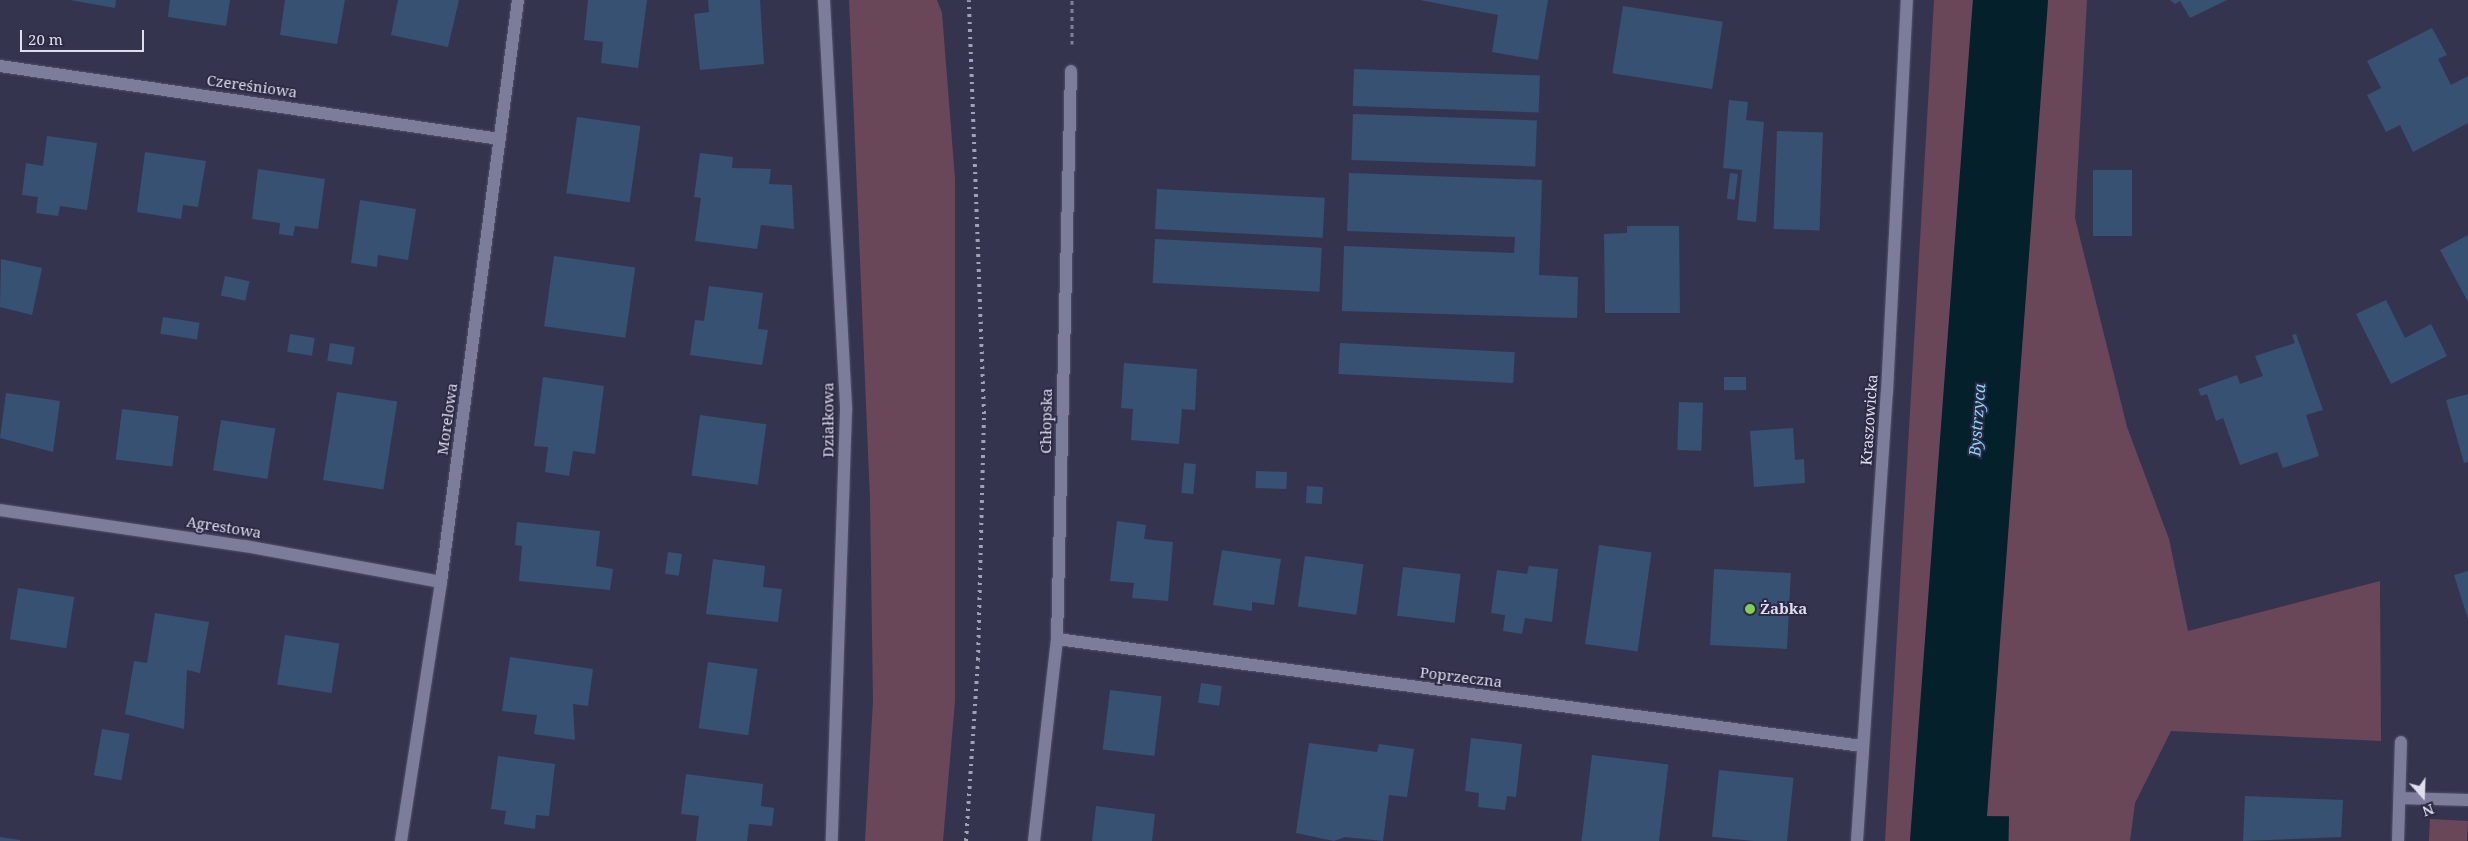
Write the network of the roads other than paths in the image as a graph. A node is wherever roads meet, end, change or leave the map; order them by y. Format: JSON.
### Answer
{"nodes":[{"id":1,"x":518,"y":0,"type":"edge"},
{"id":2,"x":824,"y":0,"type":"edge"},
{"id":3,"x":1907,"y":0,"type":"edge"},
{"id":4,"x":0,"y":66,"type":"edge"},
{"id":5,"x":1071,"y":71,"type":"road end"},
{"id":6,"x":500,"y":139,"type":"junction"},
{"id":7,"x":0,"y":510,"type":"edge"},
{"id":8,"x":442,"y":582,"type":"junction"},
{"id":9,"x":1057,"y":639,"type":"junction"},
{"id":10,"x":2401,"y":742,"type":"dead end"},
{"id":11,"x":1862,"y":746,"type":"junction"},
{"id":12,"x":2400,"y":798,"type":"junction"},
{"id":13,"x":2468,"y":800,"type":"edge"},
{"id":14,"x":401,"y":841,"type":"edge"},
{"id":15,"x":832,"y":841,"type":"edge"},
{"id":16,"x":1034,"y":841,"type":"edge"},
{"id":17,"x":1857,"y":841,"type":"edge"},
{"id":18,"x":2398,"y":841,"type":"edge"}],
"edges":[{"from":1,"to":6,"type":"street","name":"Morelowa"},
{"from":2,"to":15,"type":"street","name":"Działkowa"},
{"from":3,"to":11,"type":"street","name":"Kraszowicka"},
{"from":4,"to":6,"type":"street","name":"Czereśniowa"},
{"from":5,"to":9,"type":"street","name":"Chłopska"},
{"from":6,"to":8,"type":"street","name":"Morelowa"},
{"from":7,"to":8,"type":"street","name":"Agrestowa"},
{"from":8,"to":14,"type":"street","name":"Morelowa"},
{"from":9,"to":11,"type":"street","name":"Poprzeczna"},
{"from":9,"to":16,"type":"street","name":"Chłopska"},
{"from":10,"to":12,"type":"street"},
{"from":11,"to":17,"type":"street","name":"Kraszowicka"},
{"from":12,"to":13,"type":"street"},
{"from":12,"to":18,"type":"street"}]}
